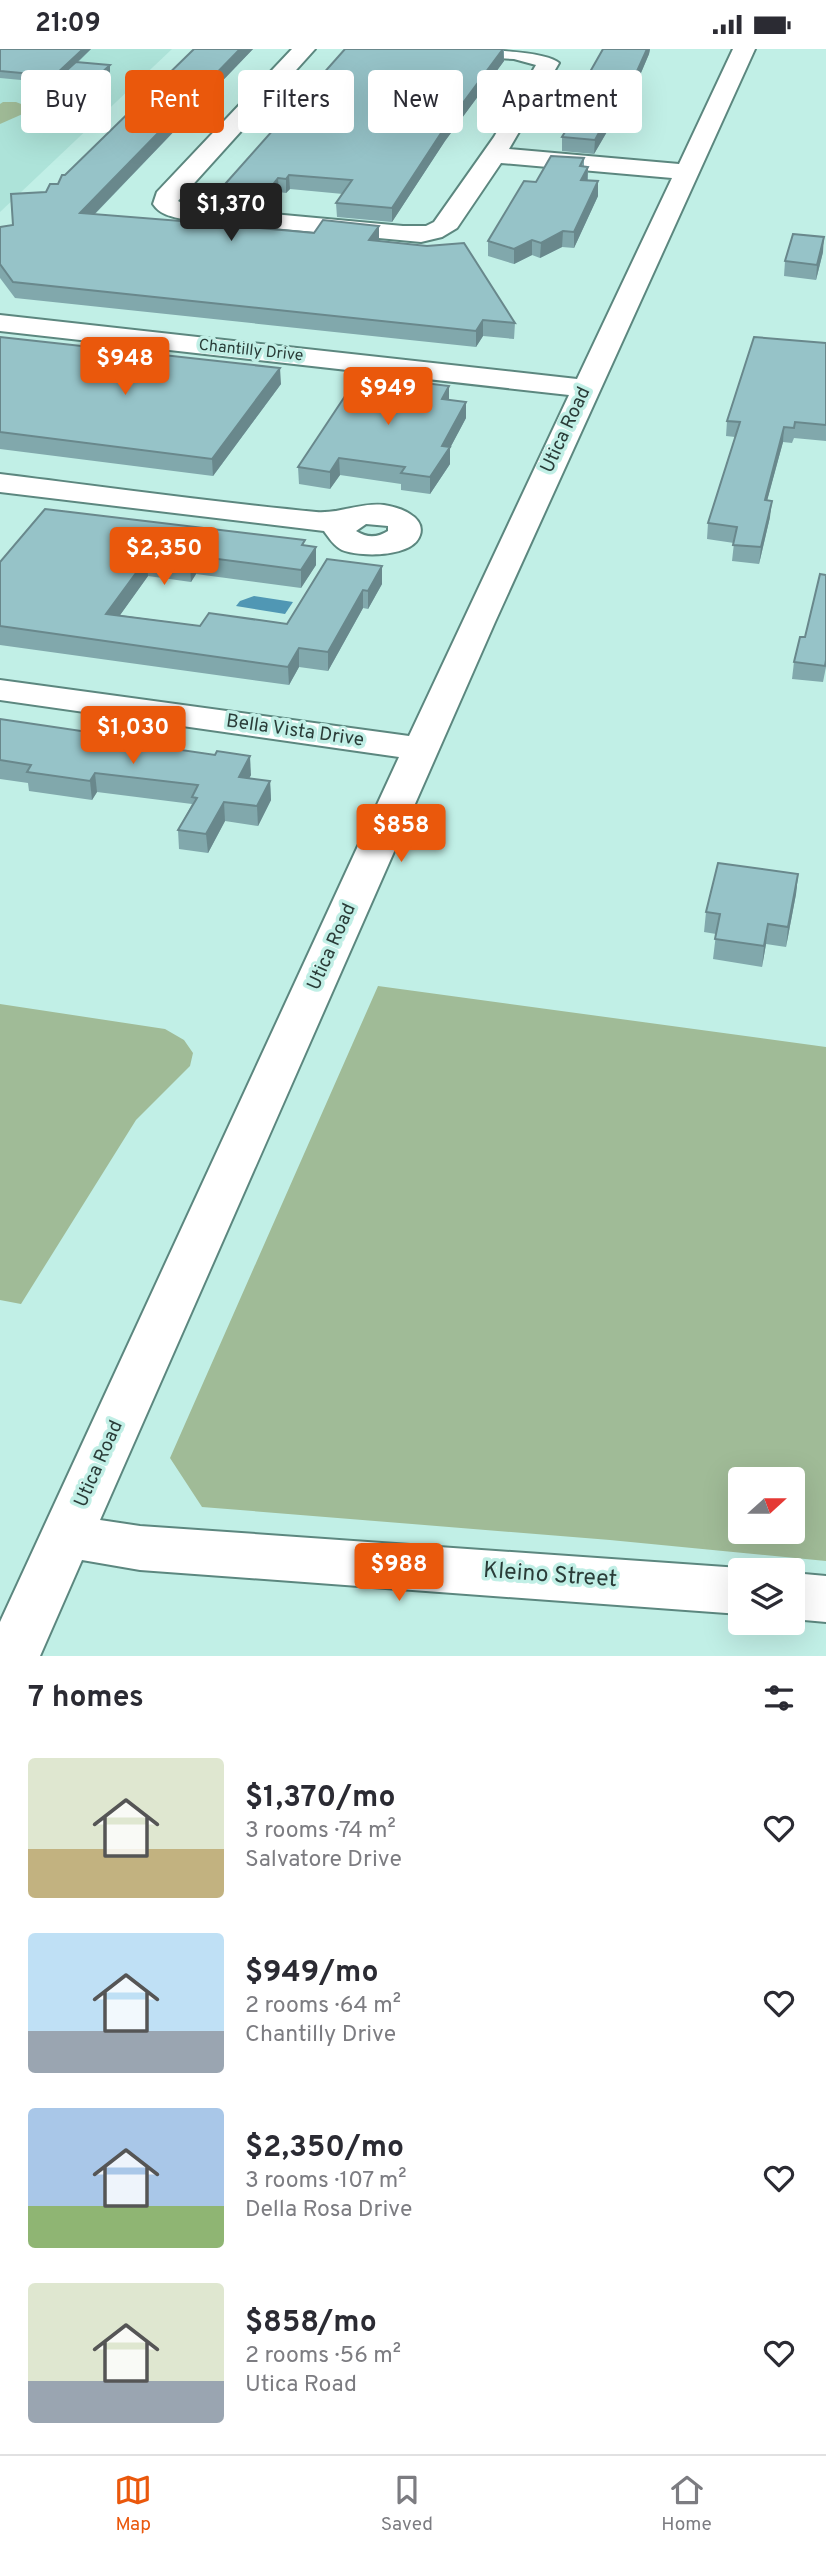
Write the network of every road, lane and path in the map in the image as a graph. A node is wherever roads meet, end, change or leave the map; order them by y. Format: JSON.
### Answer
{"nodes":[{"id":1,"x":304,"y":49,"type":"edge"},
{"id":2,"x":443,"y":49,"type":"edge"},
{"id":3,"x":744,"y":49,"type":"edge"},
{"id":4,"x":497,"y":149,"type":"junction"},
{"id":5,"x":688,"y":167,"type":"junction"},
{"id":6,"x":0,"y":323,"type":"edge"},
{"id":7,"x":585,"y":389,"type":"junction"},
{"id":8,"x":0,"y":483,"type":"edge"},
{"id":9,"x":338,"y":525,"type":"dead end"},
{"id":10,"x":0,"y":689,"type":"edge"},
{"id":11,"x":423,"y":749,"type":"junction"},
{"id":12,"x":67,"y":1536,"type":"junction"},
{"id":13,"x":728,"y":1590,"type":"edge"},
{"id":14,"x":805,"y":1597,"type":"edge"},
{"id":15,"x":826,"y":1599,"type":"edge"},
{"id":16,"x":12,"y":1656,"type":"edge"}],
"edges":[{"from":1,"to":4,"type":"street"},
{"from":2,"to":4,"type":"street"},
{"from":3,"to":5,"type":"street","name":"Utica Road"},
{"from":4,"to":5,"type":"street"},
{"from":5,"to":7,"type":"street","name":"Utica Road"},
{"from":6,"to":7,"type":"street","name":"Chantilly Drive"},
{"from":7,"to":11,"type":"street","name":"Utica Road"},
{"from":8,"to":9,"type":"street"},
{"from":10,"to":11,"type":"street","name":"Bella Vista Drive"},
{"from":11,"to":12,"type":"street","name":"Utica Road"},
{"from":12,"to":13,"type":"street","name":"Kleino Street"},
{"from":12,"to":16,"type":"street","name":"Utica Road"},
{"from":14,"to":15,"type":"street"}]}
